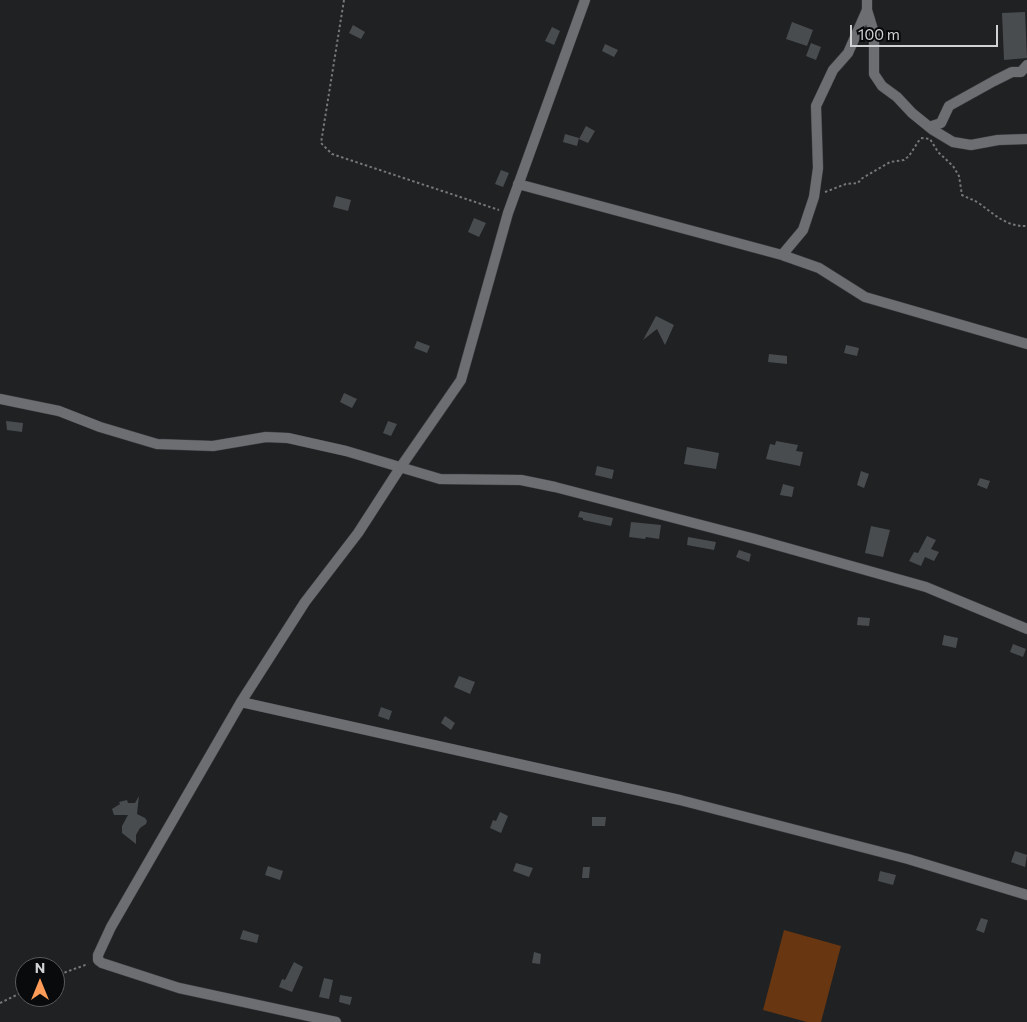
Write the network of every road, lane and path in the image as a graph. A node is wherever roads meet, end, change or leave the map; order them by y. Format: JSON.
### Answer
{"nodes":[{"id":1,"x":344,"y":0,"type":"edge"},
{"id":2,"x":585,"y":0,"type":"edge"},
{"id":3,"x":867,"y":5,"type":"edge"},
{"id":4,"x":1027,"y":65,"type":"edge"},
{"id":5,"x":929,"y":127,"type":"junction"},
{"id":6,"x":921,"y":138,"type":"junction"},
{"id":7,"x":1027,"y":139,"type":"edge"},
{"id":8,"x":518,"y":184,"type":"junction"},
{"id":9,"x":814,"y":197,"type":"junction"},
{"id":10,"x":508,"y":213,"type":"junction"},
{"id":11,"x":1027,"y":226,"type":"edge"},
{"id":12,"x":782,"y":255,"type":"junction"},
{"id":13,"x":1027,"y":344,"type":"edge"},
{"id":14,"x":0,"y":399,"type":"edge"},
{"id":15,"x":400,"y":468,"type":"junction"},
{"id":16,"x":1027,"y":629,"type":"edge"},
{"id":17,"x":242,"y":702,"type":"junction"},
{"id":18,"x":1027,"y":895,"type":"edge"},
{"id":19,"x":98,"y":960,"type":"junction"},
{"id":20,"x":65,"y":972,"type":"edge"},
{"id":21,"x":15,"y":996,"type":"edge"},
{"id":22,"x":0,"y":1003,"type":"edge"},
{"id":23,"x":336,"y":1022,"type":"edge"}],
"edges":[{"from":1,"to":10,"type":"path"},
{"from":2,"to":8,"type":"street"},
{"from":3,"to":5,"type":"street"},
{"from":3,"to":9,"type":"street"},
{"from":4,"to":5,"type":"street"},
{"from":5,"to":6,"type":"path"},
{"from":5,"to":7,"type":"street"},
{"from":6,"to":9,"type":"path"},
{"from":6,"to":11,"type":"path"},
{"from":8,"to":10,"type":"street"},
{"from":8,"to":12,"type":"street"},
{"from":9,"to":12,"type":"street"},
{"from":10,"to":15,"type":"street"},
{"from":12,"to":13,"type":"street"},
{"from":14,"to":15,"type":"street"},
{"from":15,"to":16,"type":"street"},
{"from":15,"to":17,"type":"street"},
{"from":17,"to":18,"type":"street"},
{"from":17,"to":19,"type":"street"},
{"from":19,"to":20,"type":"path"},
{"from":19,"to":23,"type":"street"},
{"from":21,"to":22,"type":"path"}]}
